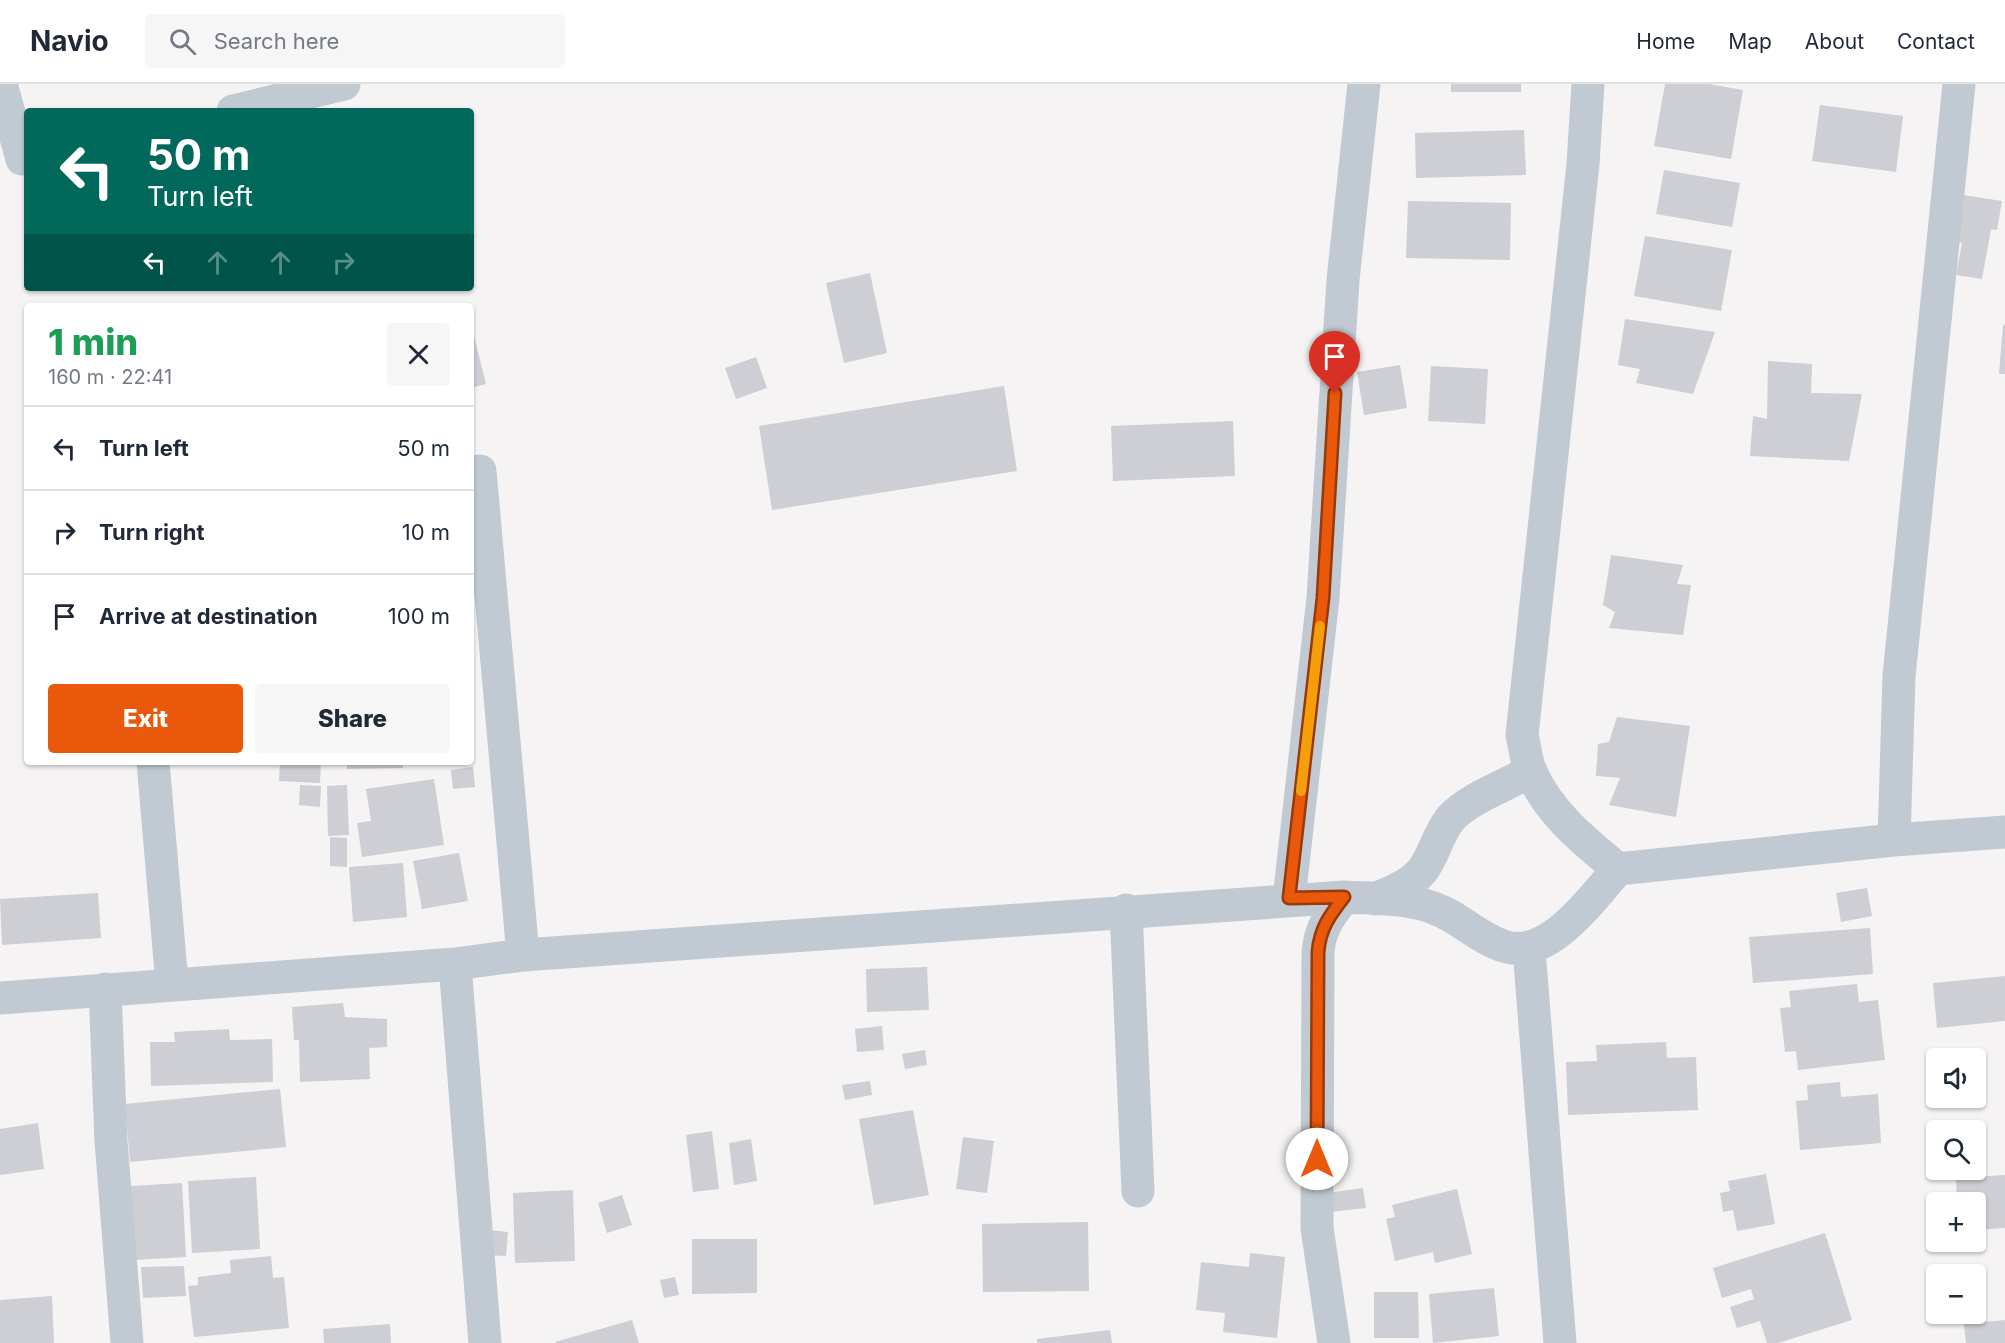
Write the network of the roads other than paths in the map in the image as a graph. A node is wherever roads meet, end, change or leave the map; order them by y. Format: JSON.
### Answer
{"nodes":[{"id":1,"x":2,"y":84,"type":"edge"},
{"id":2,"x":344,"y":84,"type":"edge"},
{"id":3,"x":1364,"y":84,"type":"edge"},
{"id":4,"x":1588,"y":84,"type":"edge"},
{"id":5,"x":1959,"y":84,"type":"edge"},
{"id":6,"x":245,"y":108,"type":"edge"},
{"id":7,"x":16,"y":161,"type":"edge"},
{"id":8,"x":480,"y":471,"type":"dead end"},
{"id":9,"x":153,"y":765,"type":"edge"},
{"id":10,"x":1531,"y":771,"type":"junction"},
{"id":11,"x":2005,"y":832,"type":"edge"},
{"id":12,"x":1894,"y":840,"type":"junction"},
{"id":13,"x":1618,"y":869,"type":"junction"},
{"id":14,"x":1289,"y":898,"type":"junction"},
{"id":15,"x":1359,"y":898,"type":"junction"},
{"id":16,"x":1126,"y":910,"type":"junction"},
{"id":17,"x":1529,"y":948,"type":"junction"},
{"id":18,"x":523,"y":955,"type":"junction"},
{"id":19,"x":455,"y":964,"type":"junction"},
{"id":20,"x":172,"y":984,"type":"junction"},
{"id":21,"x":105,"y":989,"type":"junction"},
{"id":22,"x":0,"y":998,"type":"edge"},
{"id":23,"x":1138,"y":1191,"type":"dead end"},
{"id":24,"x":127,"y":1343,"type":"edge"},
{"id":25,"x":485,"y":1343,"type":"edge"},
{"id":26,"x":1334,"y":1343,"type":"edge"},
{"id":27,"x":1560,"y":1343,"type":"edge"}],
"edges":[{"from":1,"to":7,"type":"street"},
{"from":2,"to":6,"type":"street"},
{"from":3,"to":14,"type":"street"},
{"from":4,"to":10,"type":"street"},
{"from":5,"to":12,"type":"street"},
{"from":8,"to":18,"type":"street"},
{"from":9,"to":20,"type":"street"},
{"from":10,"to":13,"type":"street"},
{"from":10,"to":15,"type":"street"},
{"from":11,"to":12,"type":"street"},
{"from":12,"to":13,"type":"street"},
{"from":13,"to":17,"type":"street"},
{"from":14,"to":15,"type":"street"},
{"from":14,"to":16,"type":"street"},
{"from":15,"to":17,"type":"street"},
{"from":15,"to":26,"type":"street"},
{"from":16,"to":18,"type":"street"},
{"from":16,"to":23,"type":"street"},
{"from":17,"to":27,"type":"street"},
{"from":18,"to":19,"type":"street"},
{"from":19,"to":20,"type":"street"},
{"from":19,"to":25,"type":"street"},
{"from":20,"to":21,"type":"street"},
{"from":21,"to":22,"type":"street"},
{"from":21,"to":24,"type":"street"}]}
